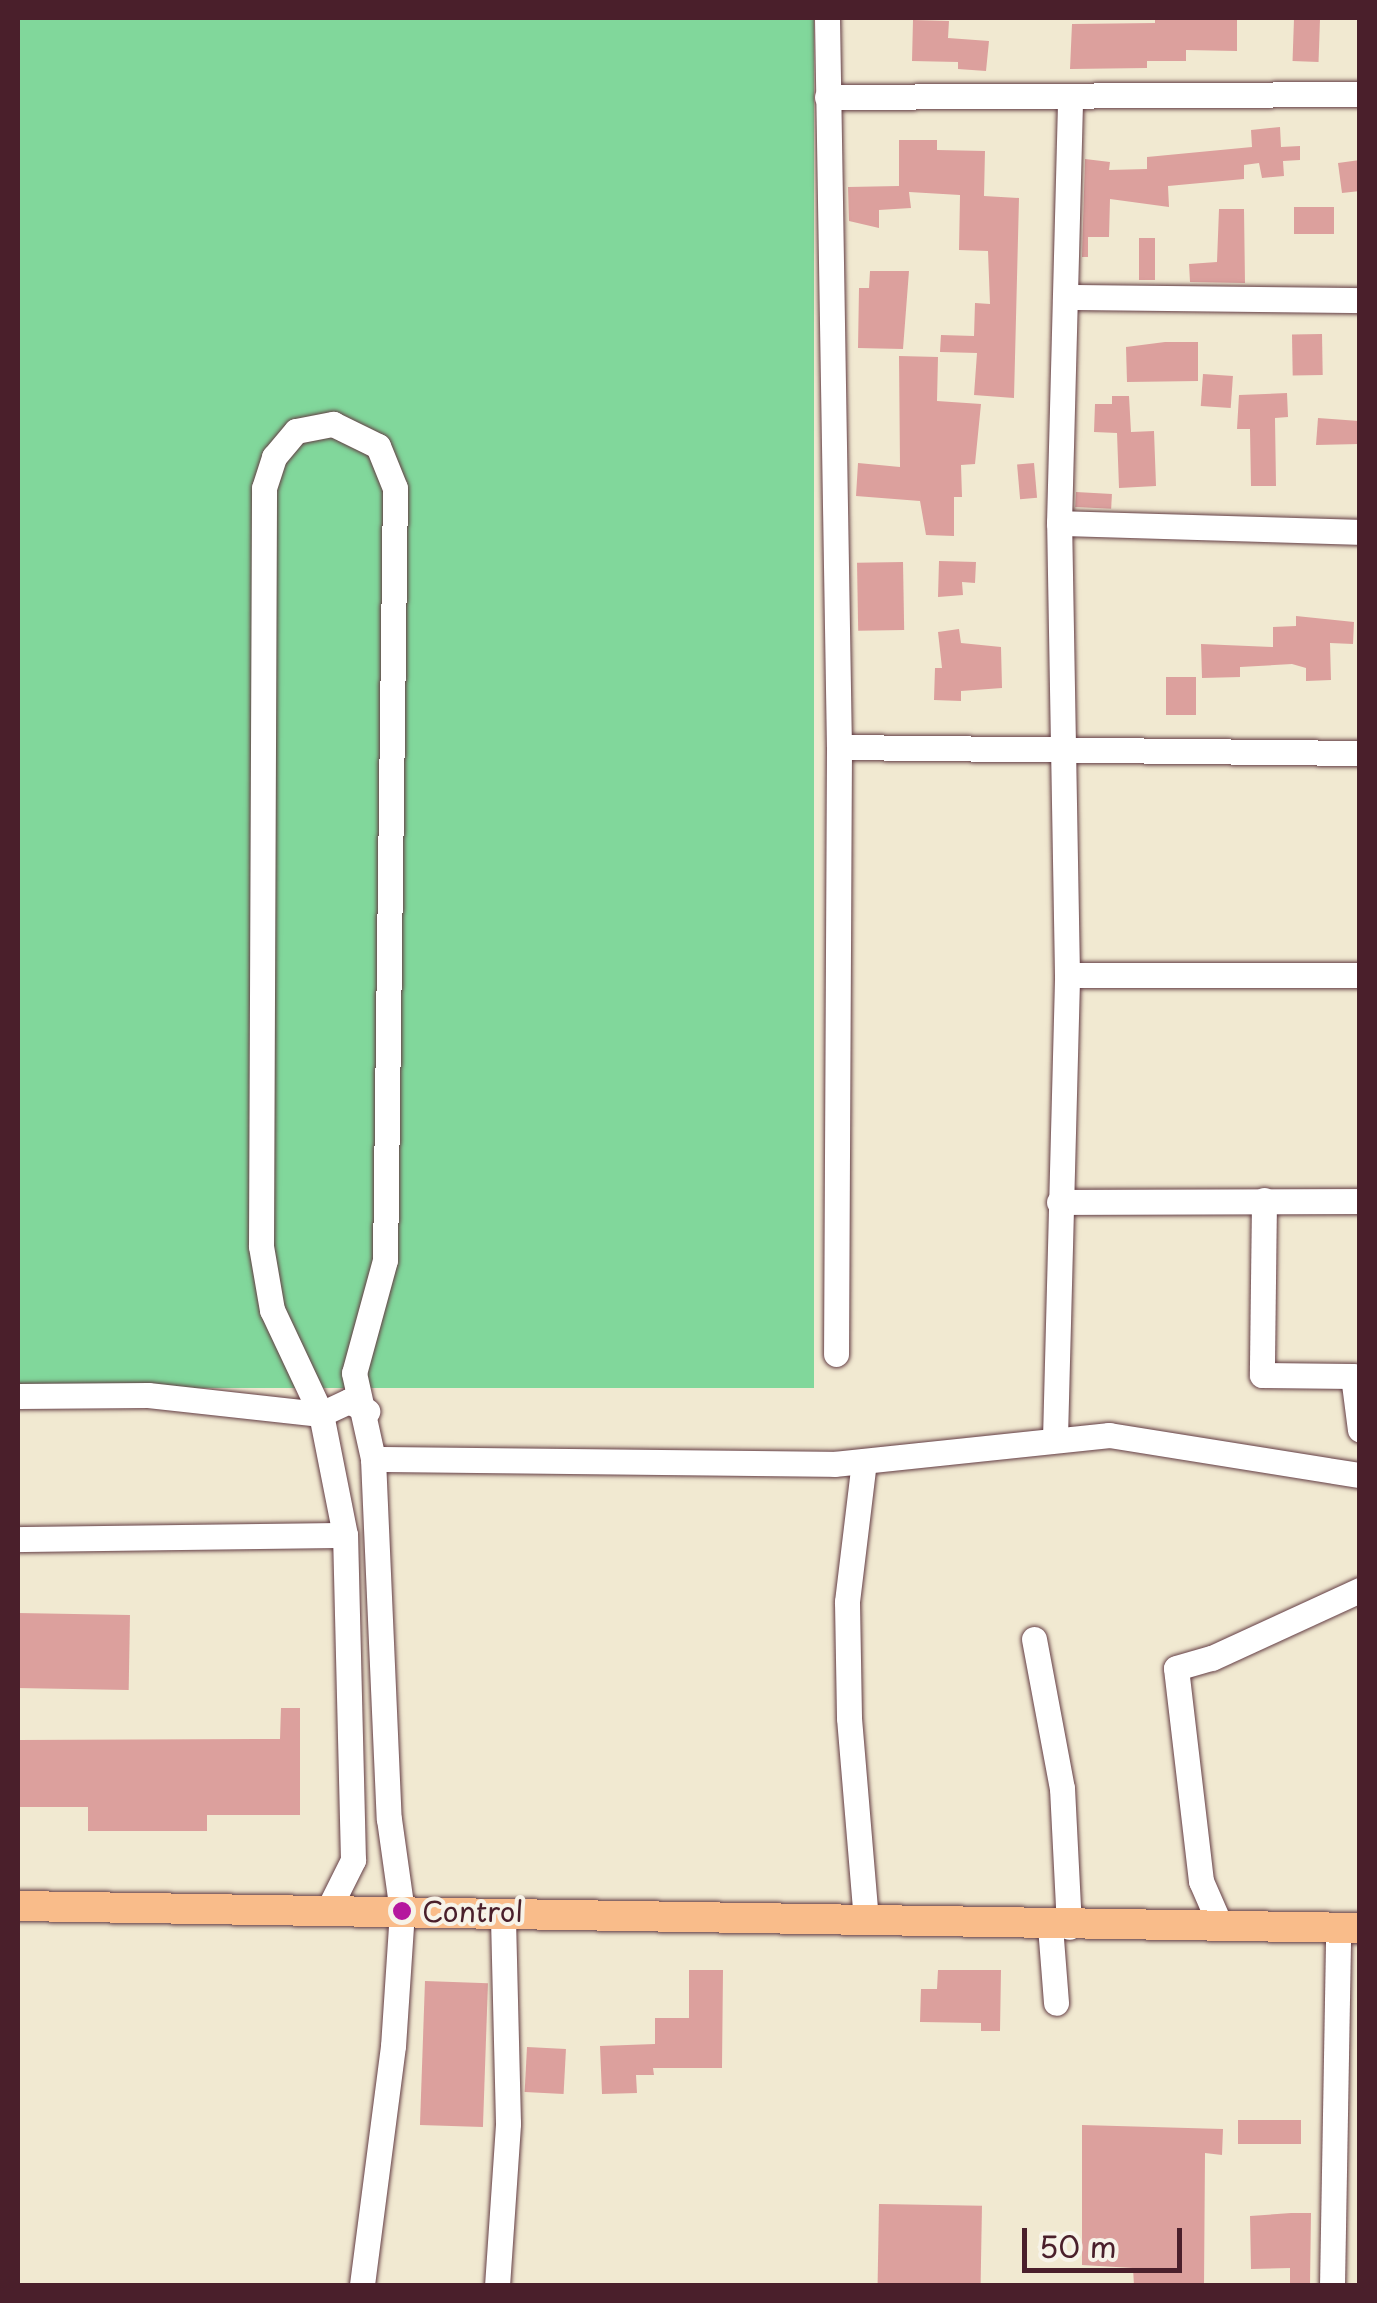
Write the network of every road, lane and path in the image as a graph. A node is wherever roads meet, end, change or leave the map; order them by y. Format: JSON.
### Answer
{"nodes":[{"id":1,"x":827,"y":18,"type":"edge"},
{"id":2,"x":1360,"y":94,"type":"edge"},
{"id":3,"x":826,"y":98,"type":"junction"},
{"id":4,"x":1070,"y":100,"type":"junction"},
{"id":5,"x":1064,"y":297,"type":"junction"},
{"id":6,"x":1360,"y":300,"type":"edge"},
{"id":7,"x":1060,"y":523,"type":"junction"},
{"id":8,"x":1360,"y":532,"type":"edge"},
{"id":9,"x":839,"y":746,"type":"junction"},
{"id":10,"x":1066,"y":752,"type":"junction"},
{"id":11,"x":1360,"y":753,"type":"edge"},
{"id":12,"x":1067,"y":975,"type":"junction"},
{"id":13,"x":1360,"y":976,"type":"edge"},
{"id":14,"x":1264,"y":1200,"type":"junction"},
{"id":15,"x":1360,"y":1201,"type":"edge"},
{"id":16,"x":1059,"y":1202,"type":"junction"},
{"id":17,"x":836,"y":1354,"type":"dead end"},
{"id":18,"x":18,"y":1396,"type":"edge"},
{"id":19,"x":367,"y":1411,"type":"junction"},
{"id":20,"x":321,"y":1414,"type":"junction"},
{"id":21,"x":1360,"y":1430,"type":"edge"},
{"id":22,"x":1055,"y":1438,"type":"junction"},
{"id":23,"x":373,"y":1459,"type":"junction"},
{"id":24,"x":864,"y":1461,"type":"junction"},
{"id":25,"x":1360,"y":1475,"type":"edge"},
{"id":26,"x":345,"y":1535,"type":"junction"},
{"id":27,"x":18,"y":1540,"type":"edge"},
{"id":28,"x":1360,"y":1590,"type":"edge"},
{"id":29,"x":1034,"y":1639,"type":"dead end"},
{"id":30,"x":389,"y":1818,"type":"junction"},
{"id":31,"x":353,"y":1824,"type":"junction"},
{"id":32,"x":18,"y":1906,"type":"edge"},
{"id":33,"x":329,"y":1908,"type":"junction"},
{"id":34,"x":402,"y":1911,"type":"junction"},
{"id":35,"x":504,"y":1917,"type":"junction"},
{"id":36,"x":866,"y":1920,"type":"junction"},
{"id":37,"x":1059,"y":1926,"type":"junction"},
{"id":38,"x":1221,"y":1927,"type":"junction"},
{"id":39,"x":1349,"y":1928,"type":"edge"},
{"id":40,"x":1056,"y":2003,"type":"dead end"},
{"id":41,"x":362,"y":2286,"type":"edge"},
{"id":42,"x":497,"y":2286,"type":"edge"},
{"id":43,"x":1332,"y":2286,"type":"edge"}],
"edges":[{"from":1,"to":3,"type":"street"},
{"from":2,"to":4,"type":"street"},
{"from":3,"to":4,"type":"street"},
{"from":3,"to":9,"type":"street"},
{"from":4,"to":5,"type":"street"},
{"from":5,"to":6,"type":"street"},
{"from":5,"to":7,"type":"street"},
{"from":7,"to":8,"type":"street"},
{"from":7,"to":10,"type":"street"},
{"from":9,"to":10,"type":"street"},
{"from":9,"to":17,"type":"street"},
{"from":10,"to":11,"type":"street"},
{"from":10,"to":12,"type":"street"},
{"from":12,"to":13,"type":"street"},
{"from":12,"to":16,"type":"street"},
{"from":14,"to":15,"type":"street"},
{"from":14,"to":16,"type":"street"},
{"from":14,"to":21,"type":"street"},
{"from":16,"to":22,"type":"street"},
{"from":18,"to":20,"type":"street"},
{"from":19,"to":20,"type":"street"},
{"from":19,"to":20,"type":"street"},
{"from":19,"to":23,"type":"street"},
{"from":20,"to":26,"type":"street"},
{"from":22,"to":24,"type":"street"},
{"from":22,"to":25,"type":"street"},
{"from":23,"to":24,"type":"street"},
{"from":23,"to":30,"type":"street"},
{"from":24,"to":36,"type":"street"},
{"from":26,"to":27,"type":"street"},
{"from":26,"to":31,"type":"street"},
{"from":28,"to":38,"type":"street"},
{"from":29,"to":37,"type":"street"},
{"from":30,"to":31,"type":"street"},
{"from":30,"to":34,"type":"street"},
{"from":31,"to":33,"type":"street"},
{"from":32,"to":33,"type":"main road"},
{"from":33,"to":34,"type":"main road"},
{"from":34,"to":35,"type":"main road"},
{"from":34,"to":41,"type":"street"},
{"from":35,"to":36,"type":"main road"},
{"from":35,"to":42,"type":"street"},
{"from":36,"to":37,"type":"main road"},
{"from":37,"to":38,"type":"main road"},
{"from":37,"to":40,"type":"street"},
{"from":38,"to":39,"type":"main road"},
{"from":39,"to":43,"type":"street"}]}
